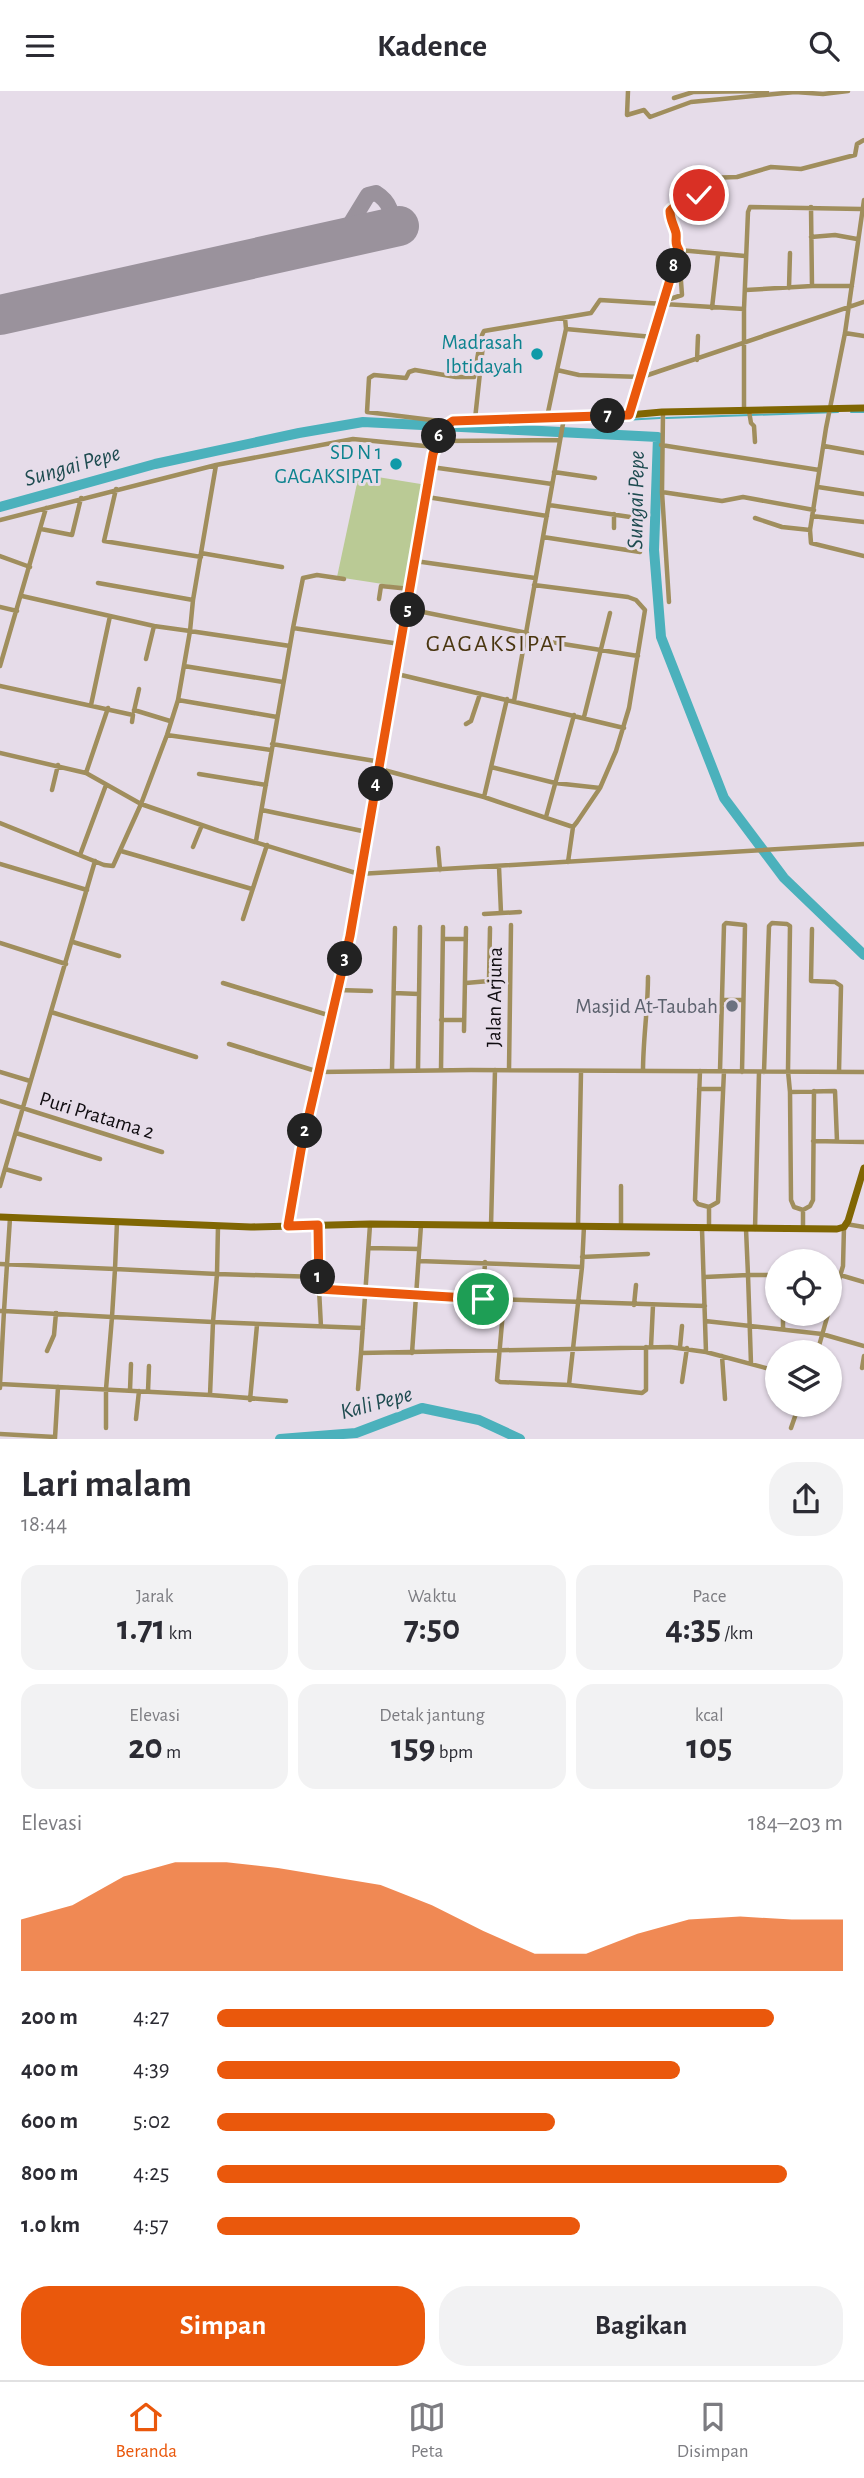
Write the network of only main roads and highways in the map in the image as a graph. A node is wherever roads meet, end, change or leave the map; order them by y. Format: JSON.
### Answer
{"nodes":[{"id":1,"x":864,"y":408,"type":"edge"},
{"id":2,"x":864,"y":1168,"type":"edge"},
{"id":3,"x":862,"y":1182,"type":"edge"},
{"id":4,"x":0,"y":1217,"type":"edge"},
{"id":5,"x":288,"y":1226,"type":"junction"}],
"edges":[{"from":1,"to":5,"type":"main road"},
{"from":2,"to":3,"type":"main road"},
{"from":3,"to":5,"type":"main road"},
{"from":4,"to":5,"type":"main road"}]}
